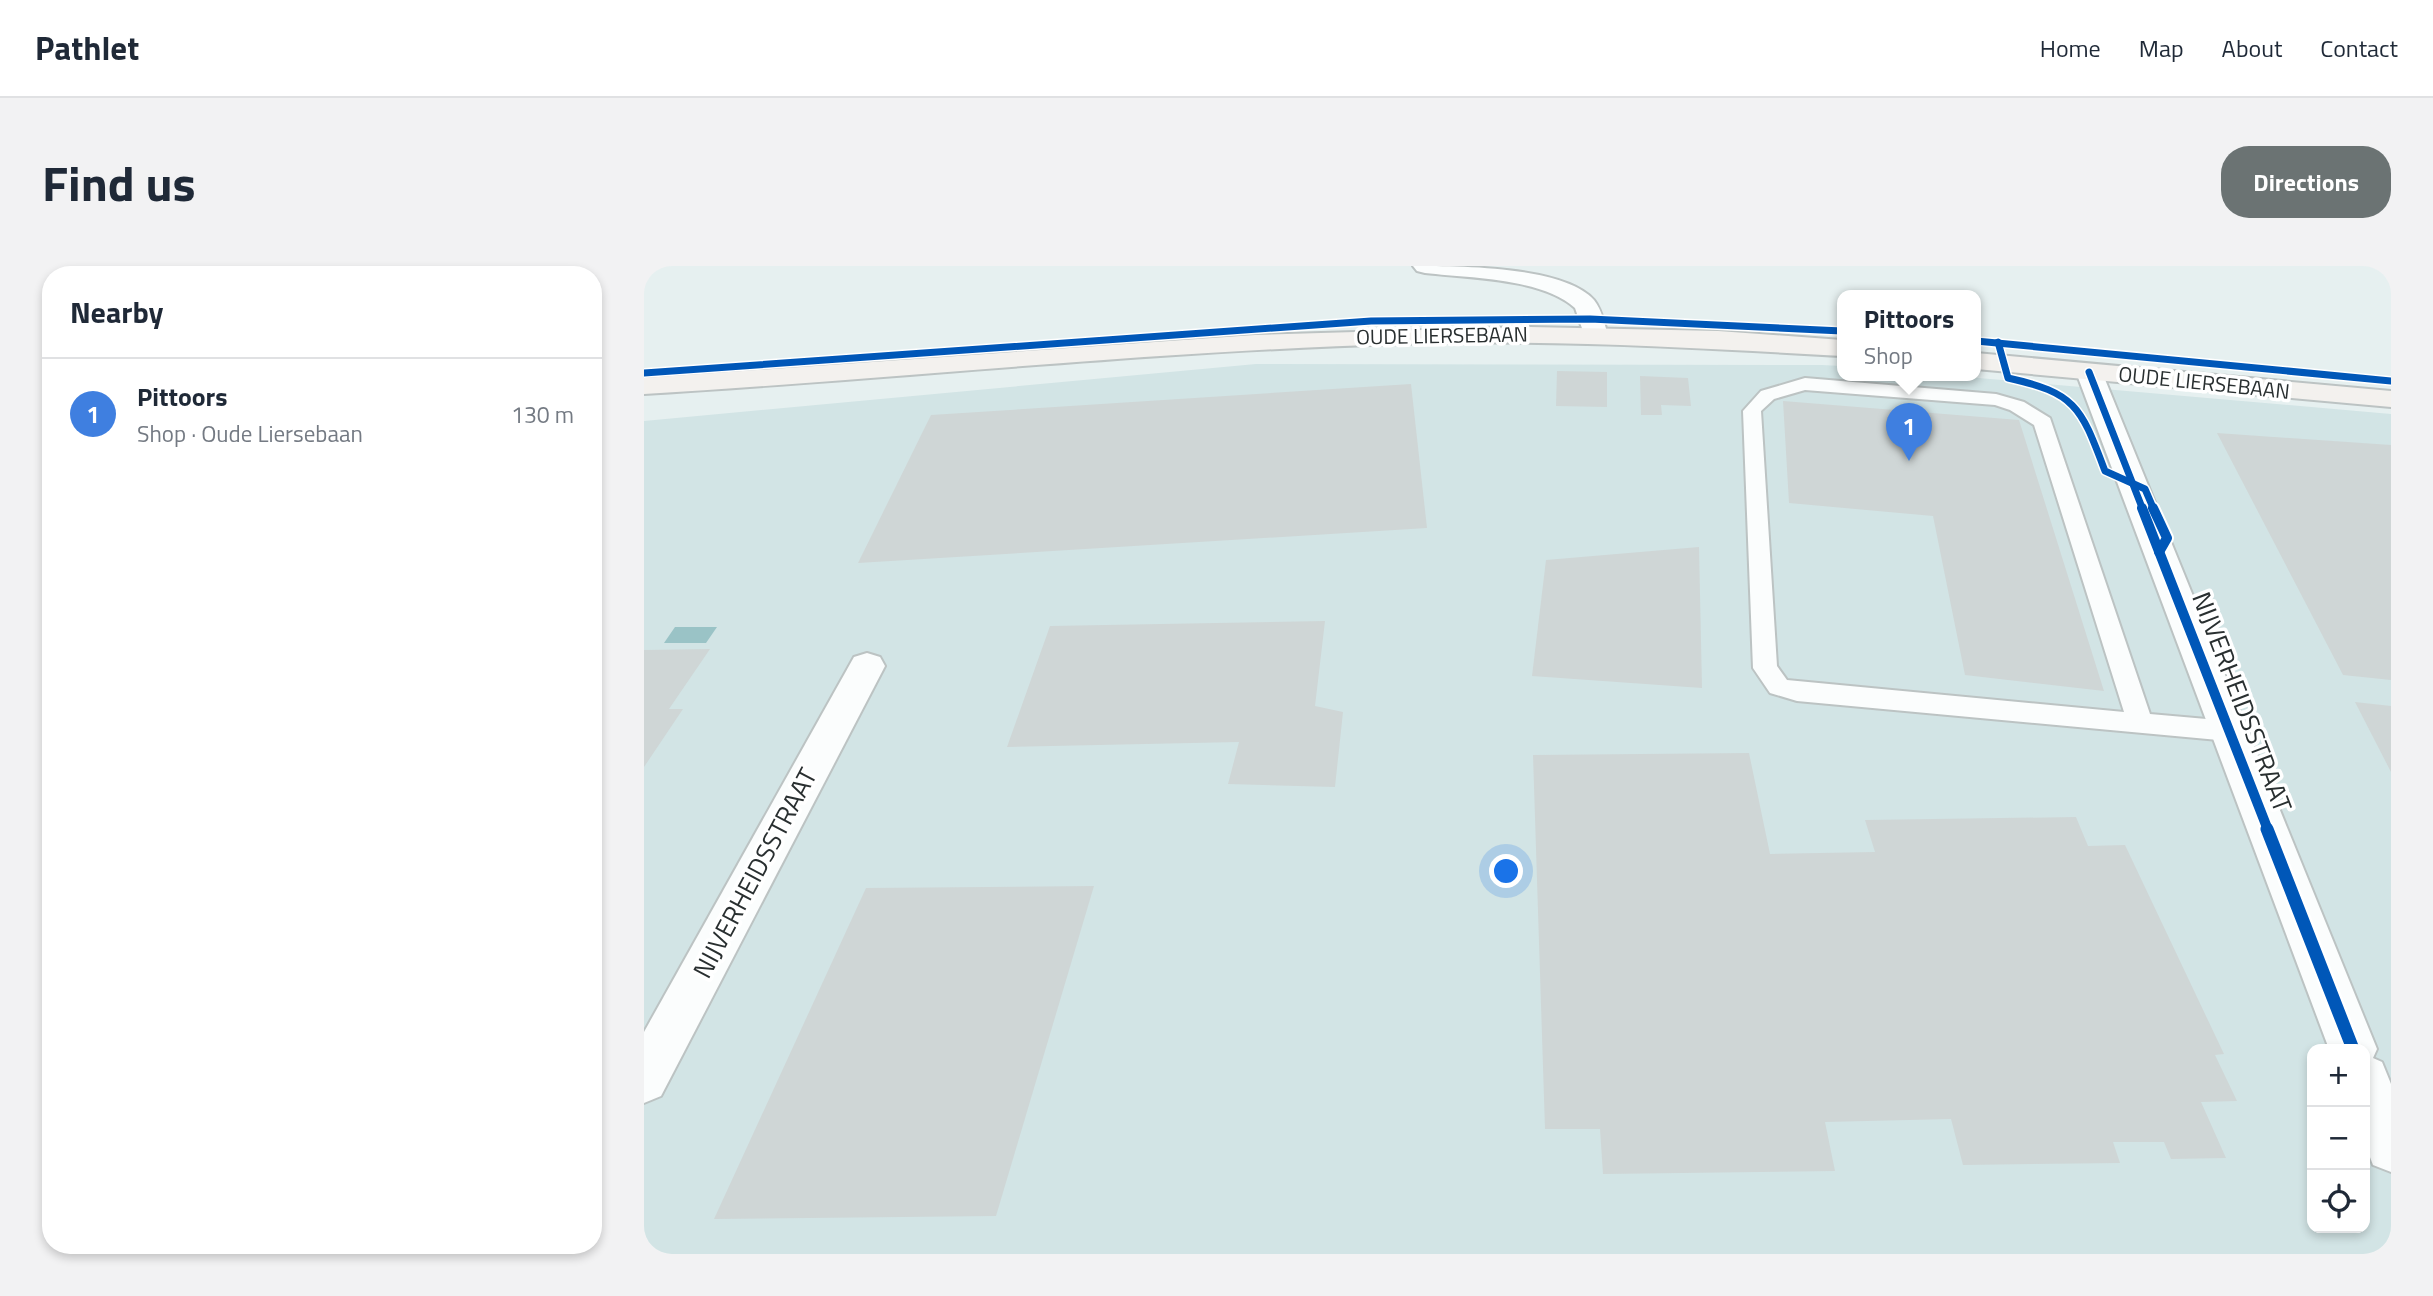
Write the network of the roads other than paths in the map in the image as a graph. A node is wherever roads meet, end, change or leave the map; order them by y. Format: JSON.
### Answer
{"nodes":[{"id":1,"x":1425,"y":266,"type":"edge"},
{"id":2,"x":1595,"y":335,"type":"junction"},
{"id":3,"x":1837,"y":347,"type":"edge"},
{"id":4,"x":1981,"y":361,"type":"edge"},
{"id":5,"x":2089,"y":372,"type":"junction"},
{"id":6,"x":790,"y":379,"type":"junction"},
{"id":7,"x":644,"y":386,"type":"edge"},
{"id":8,"x":644,"y":396,"type":"edge"},
{"id":9,"x":2391,"y":400,"type":"edge"},
{"id":10,"x":867,"y":666,"type":"dead end"},
{"id":11,"x":2140,"y":723,"type":"junction"},
{"id":12,"x":2229,"y":731,"type":"junction"},
{"id":13,"x":2351,"y":1044,"type":"edge"},
{"id":14,"x":644,"y":1079,"type":"edge"},
{"id":15,"x":2370,"y":1092,"type":"edge"},
{"id":16,"x":2391,"y":1147,"type":"edge"}],
"edges":[{"from":1,"to":2,"type":"street"},
{"from":2,"to":3,"type":"main road","name":"OUDE LIERSEBAAN"},
{"from":2,"to":6,"type":"main road","name":"OUDE LIERSEBAAN"},
{"from":4,"to":5,"type":"main road","name":"OUDE LIERSEBAAN"},
{"from":5,"to":9,"type":"main road","name":"OUDE LIERSEBAAN"},
{"from":5,"to":12,"type":"street","name":"NIJVERHEIDSSTRAAT"},
{"from":6,"to":7,"type":"main road","name":"OUDE LIERSEBAAN"},
{"from":6,"to":8,"type":"main road","name":"OUDE LIERSEBAAN"},
{"from":10,"to":14,"type":"street","name":"NIJVERHEIDSSTRAAT"},
{"from":11,"to":11,"type":"lane"},
{"from":11,"to":12,"type":"lane"},
{"from":12,"to":13,"type":"street","name":"NIJVERHEIDSSTRAAT"},
{"from":15,"to":16,"type":"street"}]}
